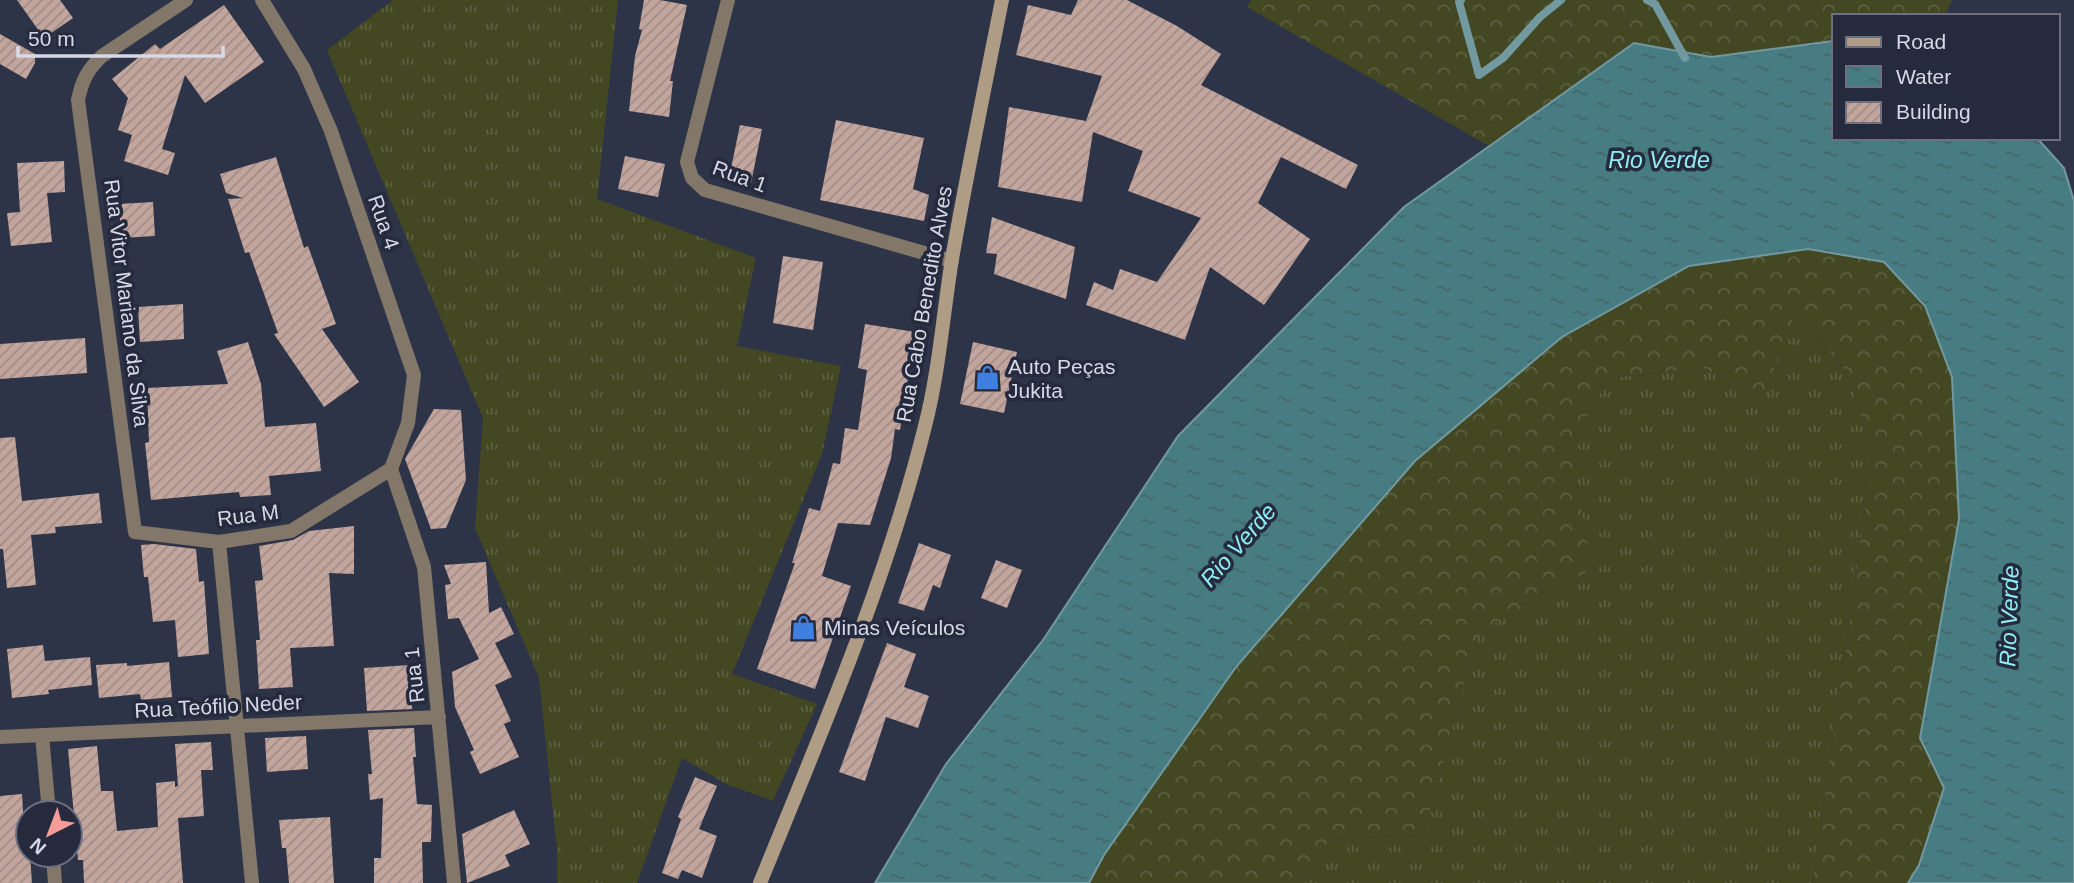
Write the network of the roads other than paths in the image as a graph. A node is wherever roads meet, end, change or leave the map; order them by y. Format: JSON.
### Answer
{"nodes":[{"id":1,"x":186,"y":0,"type":"edge"},
{"id":2,"x":262,"y":0,"type":"edge"},
{"id":3,"x":728,"y":0,"type":"edge"},
{"id":4,"x":1002,"y":0,"type":"edge"},
{"id":5,"x":952,"y":261,"type":"junction"},
{"id":6,"x":391,"y":469,"type":"junction"},
{"id":7,"x":135,"y":532,"type":"joint"},
{"id":8,"x":219,"y":542,"type":"junction"},
{"id":9,"x":439,"y":717,"type":"junction"},
{"id":10,"x":238,"y":726,"type":"junction"},
{"id":11,"x":42,"y":735,"type":"junction"},
{"id":12,"x":0,"y":737,"type":"edge"},
{"id":13,"x":48,"y":799,"type":"edge"},
{"id":14,"x":253,"y":883,"type":"edge"},
{"id":15,"x":454,"y":883,"type":"edge"},
{"id":16,"x":760,"y":883,"type":"edge"}],
"edges":[{"from":1,"to":7,"type":"street","name":"Rua Vitor Mariano da Silva"},
{"from":2,"to":6,"type":"street","name":"Rua 4"},
{"from":3,"to":5,"type":"street","name":"Rua 1"},
{"from":4,"to":5,"type":"main road","name":"Rua Cabo Benedito Alves"},
{"from":5,"to":16,"type":"main road","name":"Rua Cabo Benedito Alves"},
{"from":6,"to":8,"type":"street","name":"Rua M"},
{"from":6,"to":9,"type":"street","name":"Rua 1"},
{"from":7,"to":8,"type":"street","name":"Rua M"},
{"from":8,"to":10,"type":"street"},
{"from":9,"to":10,"type":"street","name":"Rua Teófilo Neder"},
{"from":9,"to":15,"type":"street","name":"Rua 1"},
{"from":10,"to":11,"type":"street","name":"Rua Teófilo Neder"},
{"from":10,"to":14,"type":"street"},
{"from":11,"to":12,"type":"street","name":"Rua Teófilo Neder"},
{"from":11,"to":13,"type":"street"}]}
